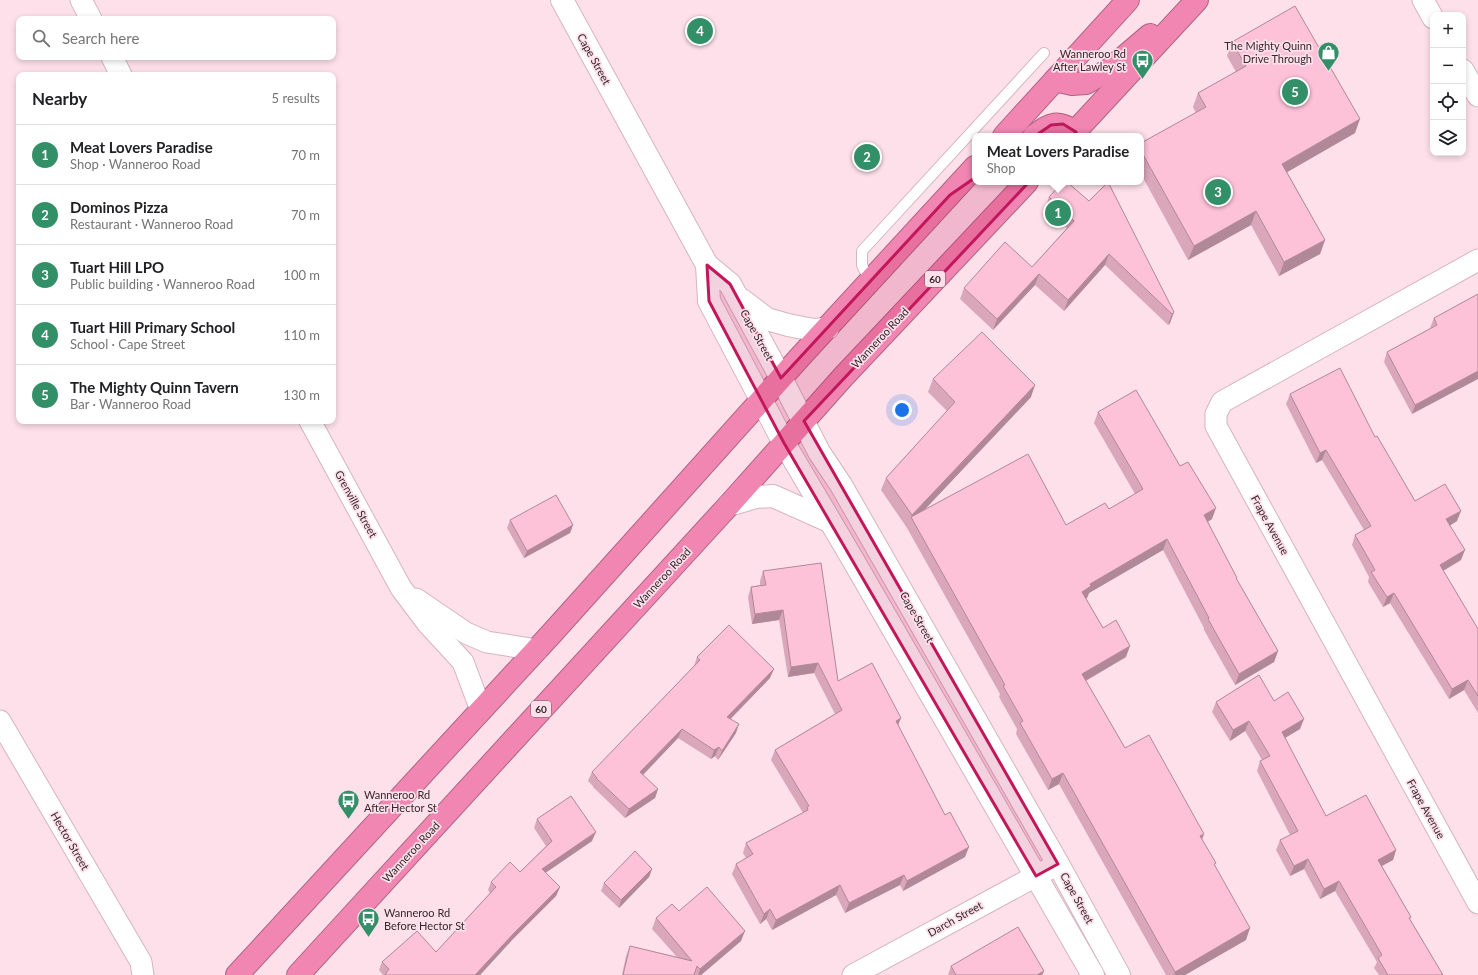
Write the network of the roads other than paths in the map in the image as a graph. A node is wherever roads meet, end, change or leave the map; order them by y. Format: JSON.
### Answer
{"nodes":[{"id":1,"x":80,"y":0,"type":"edge"},
{"id":2,"x":562,"y":0,"type":"edge"},
{"id":3,"x":1128,"y":0,"type":"edge"},
{"id":4,"x":1187,"y":0,"type":"edge"},
{"id":5,"x":1197,"y":0,"type":"edge"},
{"id":6,"x":1423,"y":0,"type":"edge"},
{"id":7,"x":1430,"y":13,"type":"edge"},
{"id":8,"x":89,"y":16,"type":"edge"},
{"id":9,"x":1044,"y":53,"type":"dead end"},
{"id":10,"x":114,"y":60,"type":"edge"},
{"id":11,"x":120,"y":72,"type":"edge"},
{"id":12,"x":1466,"y":75,"type":"edge"},
{"id":13,"x":1055,"y":80,"type":"junction"},
{"id":14,"x":1478,"y":96,"type":"edge"},
{"id":15,"x":1007,"y":133,"type":"edge"},
{"id":16,"x":1039,"y":133,"type":"edge"},
{"id":17,"x":1073,"y":133,"type":"edge"},
{"id":18,"x":1075,"y":133,"type":"edge"},
{"id":19,"x":972,"y":170,"type":"edge"},
{"id":20,"x":972,"y":180,"type":"edge"},
{"id":21,"x":1024,"y":185,"type":"edge"},
{"id":22,"x":950,"y":195,"type":"junction"},
{"id":23,"x":1478,"y":260,"type":"edge"},
{"id":24,"x":707,"y":265,"type":"junction"},
{"id":25,"x":870,"y":282,"type":"junction"},
{"id":26,"x":736,"y":296,"type":"junction"},
{"id":27,"x":828,"y":328,"type":"junction"},
{"id":28,"x":781,"y":378,"type":"junction"},
{"id":29,"x":762,"y":400,"type":"junction"},
{"id":30,"x":804,"y":421,"type":"junction"},
{"id":31,"x":312,"y":424,"type":"edge"},
{"id":32,"x":784,"y":444,"type":"junction"},
{"id":33,"x":729,"y":505,"type":"junction"},
{"id":34,"x":829,"y":521,"type":"junction"},
{"id":35,"x":401,"y":588,"type":"junction"},
{"id":36,"x":537,"y":650,"type":"junction"},
{"id":37,"x":482,"y":710,"type":"junction"},
{"id":38,"x":0,"y":721,"type":"edge"},
{"id":39,"x":1058,"y":864,"type":"junction"},
{"id":40,"x":1036,"y":876,"type":"junction"},
{"id":41,"x":1478,"y":903,"type":"edge"},
{"id":42,"x":142,"y":968,"type":"edge"},
{"id":43,"x":157,"y":975,"type":"edge"},
{"id":44,"x":237,"y":975,"type":"edge"},
{"id":45,"x":298,"y":975,"type":"edge"},
{"id":46,"x":853,"y":975,"type":"edge"},
{"id":47,"x":1093,"y":975,"type":"edge"},
{"id":48,"x":1119,"y":975,"type":"edge"}],
"edges":[{"from":1,"to":8,"type":"street"},
{"from":2,"to":24,"type":"street","name":"Cape Street"},
{"from":3,"to":13,"type":"highway"},
{"from":4,"to":13,"type":"highway"},
{"from":5,"to":18,"type":"highway"},
{"from":6,"to":7,"type":"street"},
{"from":9,"to":25,"type":"lane"},
{"from":10,"to":11,"type":"street"},
{"from":12,"to":14,"type":"street"},
{"from":13,"to":15,"type":"highway"},
{"from":16,"to":17,"type":"highway"},
{"from":19,"to":22,"type":"highway"},
{"from":20,"to":22,"type":"highway"},
{"from":21,"to":30,"type":"highway","name":"Wanneroo Road","number":"60"},
{"from":22,"to":25,"type":"highway"},
{"from":23,"to":41,"type":"street","name":"Frape Avenue"},
{"from":24,"to":26,"type":"street","name":"Cape Street"},
{"from":24,"to":29,"type":"street","name":"Cape Street"},
{"from":25,"to":27,"type":"highway"},
{"from":26,"to":27,"type":"street"},
{"from":26,"to":28,"type":"street","name":"Cape Street"},
{"from":27,"to":28,"type":"highway"},
{"from":28,"to":29,"type":"highway"},
{"from":28,"to":30,"type":"street","name":"Cape Street"},
{"from":29,"to":32,"type":"street","name":"Cape Street"},
{"from":29,"to":36,"type":"highway"},
{"from":30,"to":32,"type":"highway","name":"Wanneroo Road","number":"60"},
{"from":30,"to":39,"type":"street","name":"Cape Street"},
{"from":31,"to":35,"type":"street","name":"Grenville Street"},
{"from":32,"to":33,"type":"highway","name":"Wanneroo Road","number":"60"},
{"from":32,"to":34,"type":"street","name":"Cape Street"},
{"from":33,"to":34,"type":"street"},
{"from":33,"to":45,"type":"highway","name":"Wanneroo Road","number":"60"},
{"from":34,"to":40,"type":"street","name":"Cape Street"},
{"from":35,"to":36,"type":"street","name":"Grenville Street"},
{"from":35,"to":37,"type":"street","name":"Grenville Street"},
{"from":36,"to":37,"type":"highway"},
{"from":37,"to":44,"type":"highway"},
{"from":38,"to":42,"type":"street","name":"Hector Street"},
{"from":39,"to":40,"type":"street","name":"Darch Street"},
{"from":39,"to":48,"type":"street","name":"Cape Street"},
{"from":40,"to":46,"type":"street","name":"Darch Street"},
{"from":40,"to":47,"type":"street","name":"Cape Street"},
{"from":42,"to":43,"type":"street","name":"Hector Street"}]}
